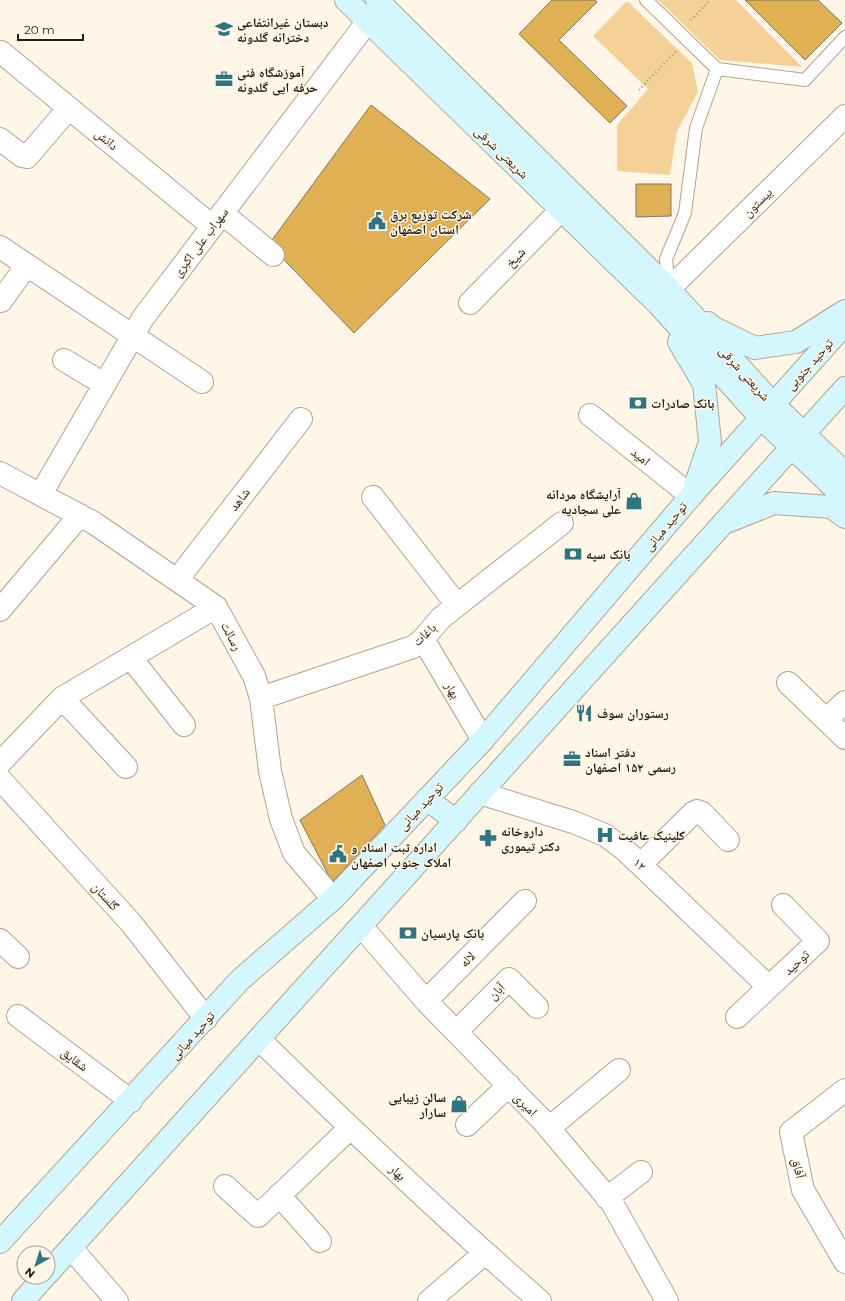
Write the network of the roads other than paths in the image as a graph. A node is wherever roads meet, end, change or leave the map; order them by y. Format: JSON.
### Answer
{"nodes":[{"id":1,"x":346,"y":0,"type":"edge"},
{"id":2,"x":646,"y":0,"type":"edge"},
{"id":3,"x":380,"y":3,"type":"edge"},
{"id":4,"x":368,"y":21,"type":"junction"},
{"id":5,"x":845,"y":37,"type":"edge"},
{"id":6,"x":1,"y":52,"type":"dead end"},
{"id":7,"x":717,"y":69,"type":"junction"},
{"id":8,"x":69,"y":108,"type":"junction"},
{"id":9,"x":845,"y":116,"type":"edge"},
{"id":10,"x":0,"y":139,"type":"edge"},
{"id":11,"x":561,"y":210,"type":"junction"},
{"id":12,"x":217,"y":220,"type":"junction"},
{"id":13,"x":0,"y":247,"type":"edge"},
{"id":14,"x":273,"y":255,"type":"dead end"},
{"id":15,"x":27,"y":265,"type":"junction"},
{"id":16,"x":663,"y":297,"type":"junction"},
{"id":17,"x":1,"y":301,"type":"dead end"},
{"id":18,"x":470,"y":303,"type":"dead end"},
{"id":19,"x":845,"y":311,"type":"edge"},
{"id":20,"x":845,"y":324,"type":"edge"},
{"id":21,"x":132,"y":335,"type":"junction"},
{"id":22,"x":64,"y":360,"type":"dead end"},
{"id":23,"x":202,"y":382,"type":"dead end"},
{"id":24,"x":104,"y":384,"type":"junction"},
{"id":25,"x":845,"y":388,"type":"edge"},
{"id":26,"x":767,"y":411,"type":"junction"},
{"id":27,"x":590,"y":415,"type":"dead end"},
{"id":28,"x":301,"y":419,"type":"dead end"},
{"id":29,"x":798,"y":441,"type":"junction"},
{"id":30,"x":0,"y":473,"type":"edge"},
{"id":31,"x":845,"y":473,"type":"edge"},
{"id":32,"x":41,"y":494,"type":"junction"},
{"id":33,"x":691,"y":496,"type":"junction"},
{"id":34,"x":373,"y":497,"type":"dead end"},
{"id":35,"x":845,"y":498,"type":"edge"},
{"id":36,"x":80,"y":515,"type":"junction"},
{"id":37,"x":845,"y":517,"type":"edge"},
{"id":38,"x":562,"y":523,"type":"dead end"},
{"id":39,"x":724,"y":523,"type":"junction"},
{"id":40,"x":177,"y":580,"type":"junction"},
{"id":41,"x":457,"y":605,"type":"junction"},
{"id":42,"x":216,"y":606,"type":"junction"},
{"id":43,"x":0,"y":610,"type":"edge"},
{"id":44,"x":423,"y":639,"type":"junction"},
{"id":45,"x":131,"y":658,"type":"junction"},
{"id":46,"x":788,"y":682,"type":"dead end"},
{"id":47,"x":62,"y":698,"type":"junction"},
{"id":48,"x":261,"y":698,"type":"junction"},
{"id":49,"x":845,"y":702,"type":"edge"},
{"id":50,"x":826,"y":720,"type":"junction"},
{"id":51,"x":184,"y":726,"type":"dead end"},
{"id":52,"x":845,"y":738,"type":"edge"},
{"id":53,"x":483,"y":740,"type":"junction"},
{"id":54,"x":0,"y":763,"type":"edge"},
{"id":55,"x":126,"y":767,"type":"dead end"},
{"id":56,"x":0,"y":779,"type":"edge"},
{"id":57,"x":480,"y":793,"type":"junction"},
{"id":58,"x":426,"y":799,"type":"junction"},
{"id":59,"x":456,"y":821,"type":"junction"},
{"id":60,"x":728,"y":840,"type":"dead end"},
{"id":61,"x":641,"y":864,"type":"junction"},
{"id":62,"x":333,"y":899,"type":"junction"},
{"id":63,"x":525,"y":900,"type":"dead end"},
{"id":64,"x":783,"y":905,"type":"dead end"},
{"id":65,"x":361,"y":926,"type":"junction"},
{"id":66,"x":0,"y":940,"type":"edge"},
{"id":67,"x":18,"y":957,"type":"dead end"},
{"id":68,"x":769,"y":987,"type":"junction"},
{"id":69,"x":426,"y":1000,"type":"junction"},
{"id":70,"x":537,"y":1007,"type":"dead end"},
{"id":71,"x":18,"y":1016,"type":"dead end"},
{"id":72,"x":737,"y":1017,"type":"dead end"},
{"id":73,"x":206,"y":1019,"type":"junction"},
{"id":74,"x":456,"y":1032,"type":"junction"},
{"id":75,"x":259,"y":1039,"type":"junction"},
{"id":76,"x":619,"y":1070,"type":"dead end"},
{"id":77,"x":509,"y":1085,"type":"junction"},
{"id":78,"x":845,"y":1090,"type":"edge"},
{"id":79,"x":131,"y":1101,"type":"junction"},
{"id":80,"x":467,"y":1125,"type":"dead end"},
{"id":81,"x":350,"y":1128,"type":"junction"},
{"id":82,"x":549,"y":1128,"type":"junction"},
{"id":83,"x":641,"y":1172,"type":"dead end"},
{"id":84,"x":225,"y":1186,"type":"dead end"},
{"id":85,"x":279,"y":1196,"type":"junction"},
{"id":86,"x":607,"y":1198,"type":"junction"},
{"id":87,"x":320,"y":1241,"type":"dead end"},
{"id":88,"x":0,"y":1242,"type":"edge"},
{"id":89,"x":71,"y":1248,"type":"junction"},
{"id":90,"x":484,"y":1253,"type":"junction"},
{"id":91,"x":845,"y":1262,"type":"edge"},
{"id":92,"x":56,"y":1264,"type":"edge"},
{"id":93,"x":37,"y":1285,"type":"edge"},
{"id":94,"x":23,"y":1301,"type":"edge"},
{"id":95,"x":117,"y":1301,"type":"edge"},
{"id":96,"x":429,"y":1301,"type":"edge"},
{"id":97,"x":540,"y":1301,"type":"edge"},
{"id":98,"x":667,"y":1301,"type":"edge"}],
"edges":[{"from":1,"to":4,"type":"main road","name":"شریعتی شرقی"},
{"from":2,"to":7,"type":"lane"},
{"from":3,"to":4,"type":"street","name":"سهراب علی اکبری"},
{"from":3,"to":16,"type":"main road","name":"شریعتی شرقی"},
{"from":4,"to":11,"type":"main road","name":"شریعتی شرقی"},
{"from":4,"to":12,"type":"street","name":"سهراب علی اکبری"},
{"from":5,"to":7,"type":"lane"},
{"from":6,"to":8,"type":"street","name":"دانش"},
{"from":7,"to":16,"type":"lane"},
{"from":8,"to":10,"type":"street"},
{"from":8,"to":12,"type":"street","name":"دانش"},
{"from":9,"to":16,"type":"street","name":"بیستون"},
{"from":11,"to":16,"type":"main road","name":"شریعتی شرقی"},
{"from":11,"to":18,"type":"street","name":"شیخ"},
{"from":12,"to":14,"type":"street","name":"دانش"},
{"from":12,"to":21,"type":"street","name":"سهراب علی اکبری"},
{"from":13,"to":15,"type":"street"},
{"from":15,"to":17,"type":"street"},
{"from":15,"to":21,"type":"street"},
{"from":16,"to":19,"type":"main road"},
{"from":16,"to":26,"type":"main road","name":"شریعتی شرقی"},
{"from":16,"to":33,"type":"main road"},
{"from":20,"to":26,"type":"main road","name":"توحید جنوبی"},
{"from":21,"to":23,"type":"street"},
{"from":21,"to":24,"type":"street","name":"سهراب علی اکبری"},
{"from":22,"to":24,"type":"street"},
{"from":24,"to":32,"type":"street","name":"سهراب علی اکبری"},
{"from":25,"to":29,"type":"main road"},
{"from":26,"to":29,"type":"main road","name":"شریعتی شرقی"},
{"from":26,"to":33,"type":"main road","name":"توحید میانی"},
{"from":27,"to":33,"type":"street","name":"امید"},
{"from":28,"to":40,"type":"street","name":"شاهد"},
{"from":29,"to":31,"type":"main road"},
{"from":29,"to":35,"type":"main road"},
{"from":29,"to":39,"type":"main road"},
{"from":30,"to":32,"type":"street","name":"رسالت"},
{"from":32,"to":36,"type":"street","name":"رسالت"},
{"from":33,"to":53,"type":"main road","name":"توحید میانی"},
{"from":34,"to":41,"type":"street"},
{"from":36,"to":40,"type":"street","name":"رسالت"},
{"from":36,"to":43,"type":"street"},
{"from":37,"to":39,"type":"main road"},
{"from":38,"to":41,"type":"street","name":"باغات"},
{"from":39,"to":57,"type":"main road"},
{"from":40,"to":42,"type":"street","name":"رسالت"},
{"from":41,"to":44,"type":"street","name":"باغات"},
{"from":42,"to":45,"type":"street"},
{"from":42,"to":48,"type":"street","name":"رسالت"},
{"from":44,"to":48,"type":"street","name":"باغات"},
{"from":44,"to":53,"type":"street","name":"بهار"},
{"from":45,"to":47,"type":"street"},
{"from":45,"to":51,"type":"street"},
{"from":46,"to":50,"type":"street"},
{"from":47,"to":54,"type":"street"},
{"from":47,"to":55,"type":"street"},
{"from":48,"to":62,"type":"street","name":"رسالت"},
{"from":49,"to":50,"type":"street"},
{"from":50,"to":52,"type":"street"},
{"from":53,"to":58,"type":"main road","name":"توحید میانی"},
{"from":56,"to":73,"type":"street","name":"گلستان"},
{"from":57,"to":59,"type":"main road"},
{"from":57,"to":61,"type":"street","name":"۱۲"},
{"from":58,"to":59,"type":"main road"},
{"from":58,"to":62,"type":"main road","name":"توحید میانی"},
{"from":59,"to":65,"type":"main road"},
{"from":60,"to":61,"type":"street"},
{"from":61,"to":68,"type":"street","name":"۱۲"},
{"from":62,"to":73,"type":"main road","name":"توحید میانی"},
{"from":63,"to":69,"type":"street","name":"لاله"},
{"from":64,"to":68,"type":"street","name":"توحید"},
{"from":65,"to":69,"type":"street","name":"امیری"},
{"from":65,"to":75,"type":"main road"},
{"from":66,"to":67,"type":"street"},
{"from":68,"to":72,"type":"street","name":"توحید"},
{"from":69,"to":74,"type":"street","name":"امیری"},
{"from":70,"to":74,"type":"street","name":"آبان"},
{"from":71,"to":79,"type":"street","name":"شقایق"},
{"from":73,"to":79,"type":"main road","name":"توحید میانی"},
{"from":74,"to":77,"type":"street","name":"امیری"},
{"from":75,"to":81,"type":"street","name":"بهار"},
{"from":75,"to":89,"type":"main road"},
{"from":76,"to":82,"type":"street"},
{"from":77,"to":80,"type":"street"},
{"from":77,"to":82,"type":"street","name":"امیری"},
{"from":78,"to":91,"type":"street","name":"آفاق"},
{"from":79,"to":88,"type":"main road","name":"توحید میانی"},
{"from":81,"to":85,"type":"street"},
{"from":81,"to":90,"type":"street","name":"بهار"},
{"from":82,"to":86,"type":"street","name":"امیری"},
{"from":83,"to":86,"type":"street"},
{"from":84,"to":85,"type":"street"},
{"from":85,"to":87,"type":"street"},
{"from":86,"to":98,"type":"street","name":"امیری"},
{"from":89,"to":92,"type":"main road"},
{"from":89,"to":95,"type":"street"},
{"from":90,"to":96,"type":"street"},
{"from":90,"to":97,"type":"street","name":"بهار"},
{"from":93,"to":94,"type":"main road"}]}
